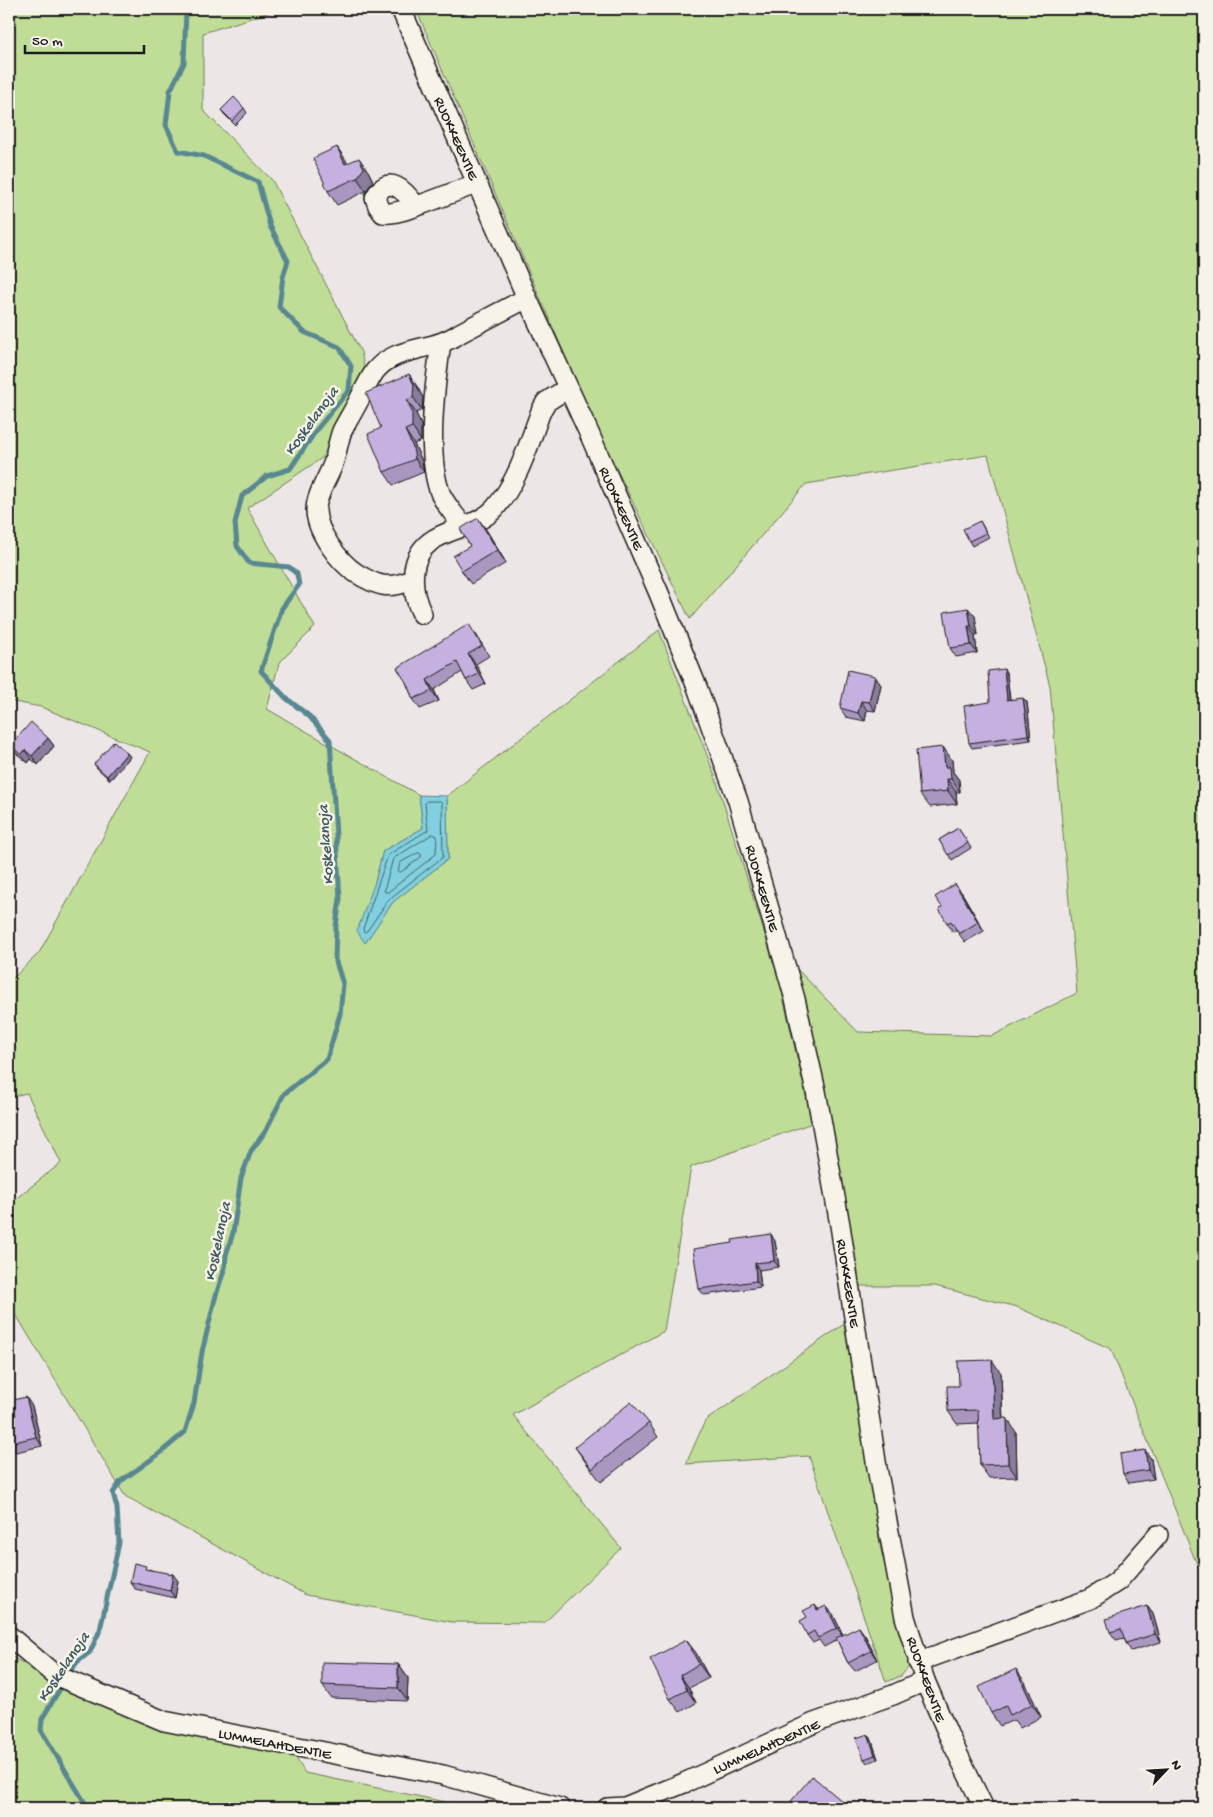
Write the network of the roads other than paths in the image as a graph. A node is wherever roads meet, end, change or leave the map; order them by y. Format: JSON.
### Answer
{"nodes":[{"id":1,"x":401,"y":9,"type":"edge"},
{"id":2,"x":477,"y":184,"type":"junction"},
{"id":3,"x":416,"y":206,"type":"dead end"},
{"id":4,"x":527,"y":298,"type":"junction"},
{"id":5,"x":441,"y":343,"type":"junction"},
{"id":6,"x":568,"y":388,"type":"junction"},
{"id":7,"x":462,"y":526,"type":"junction"},
{"id":8,"x":412,"y":580,"type":"junction"},
{"id":9,"x":422,"y":614,"type":"dead end"},
{"id":10,"x":1158,"y":1535,"type":"dead end"},
{"id":11,"x":9,"y":1636,"type":"edge"},
{"id":12,"x":918,"y":1662,"type":"junction"},
{"id":13,"x":925,"y":1681,"type":"junction"},
{"id":14,"x":560,"y":1808,"type":"edge"},
{"id":15,"x":607,"y":1808,"type":"edge"},
{"id":16,"x":984,"y":1808,"type":"edge"}],
"edges":[{"from":1,"to":2,"type":"street","name":"RUOKKEENTIE"},
{"from":2,"to":3,"type":"street"},
{"from":2,"to":4,"type":"street","name":"RUOKKEENTIE"},
{"from":4,"to":5,"type":"street"},
{"from":4,"to":6,"type":"street","name":"RUOKKEENTIE"},
{"from":5,"to":7,"type":"street"},
{"from":5,"to":8,"type":"street"},
{"from":6,"to":7,"type":"street"},
{"from":6,"to":12,"type":"street","name":"RUOKKEENTIE"},
{"from":7,"to":8,"type":"street"},
{"from":8,"to":9,"type":"street"},
{"from":10,"to":12,"type":"street"},
{"from":11,"to":14,"type":"street","name":"LUMMELAHDENTIE"},
{"from":12,"to":13,"type":"street","name":"RUOKKEENTIE"},
{"from":13,"to":15,"type":"street","name":"LUMMELAHDENTIE"},
{"from":13,"to":16,"type":"street","name":"RUOKKEENTIE"}]}
